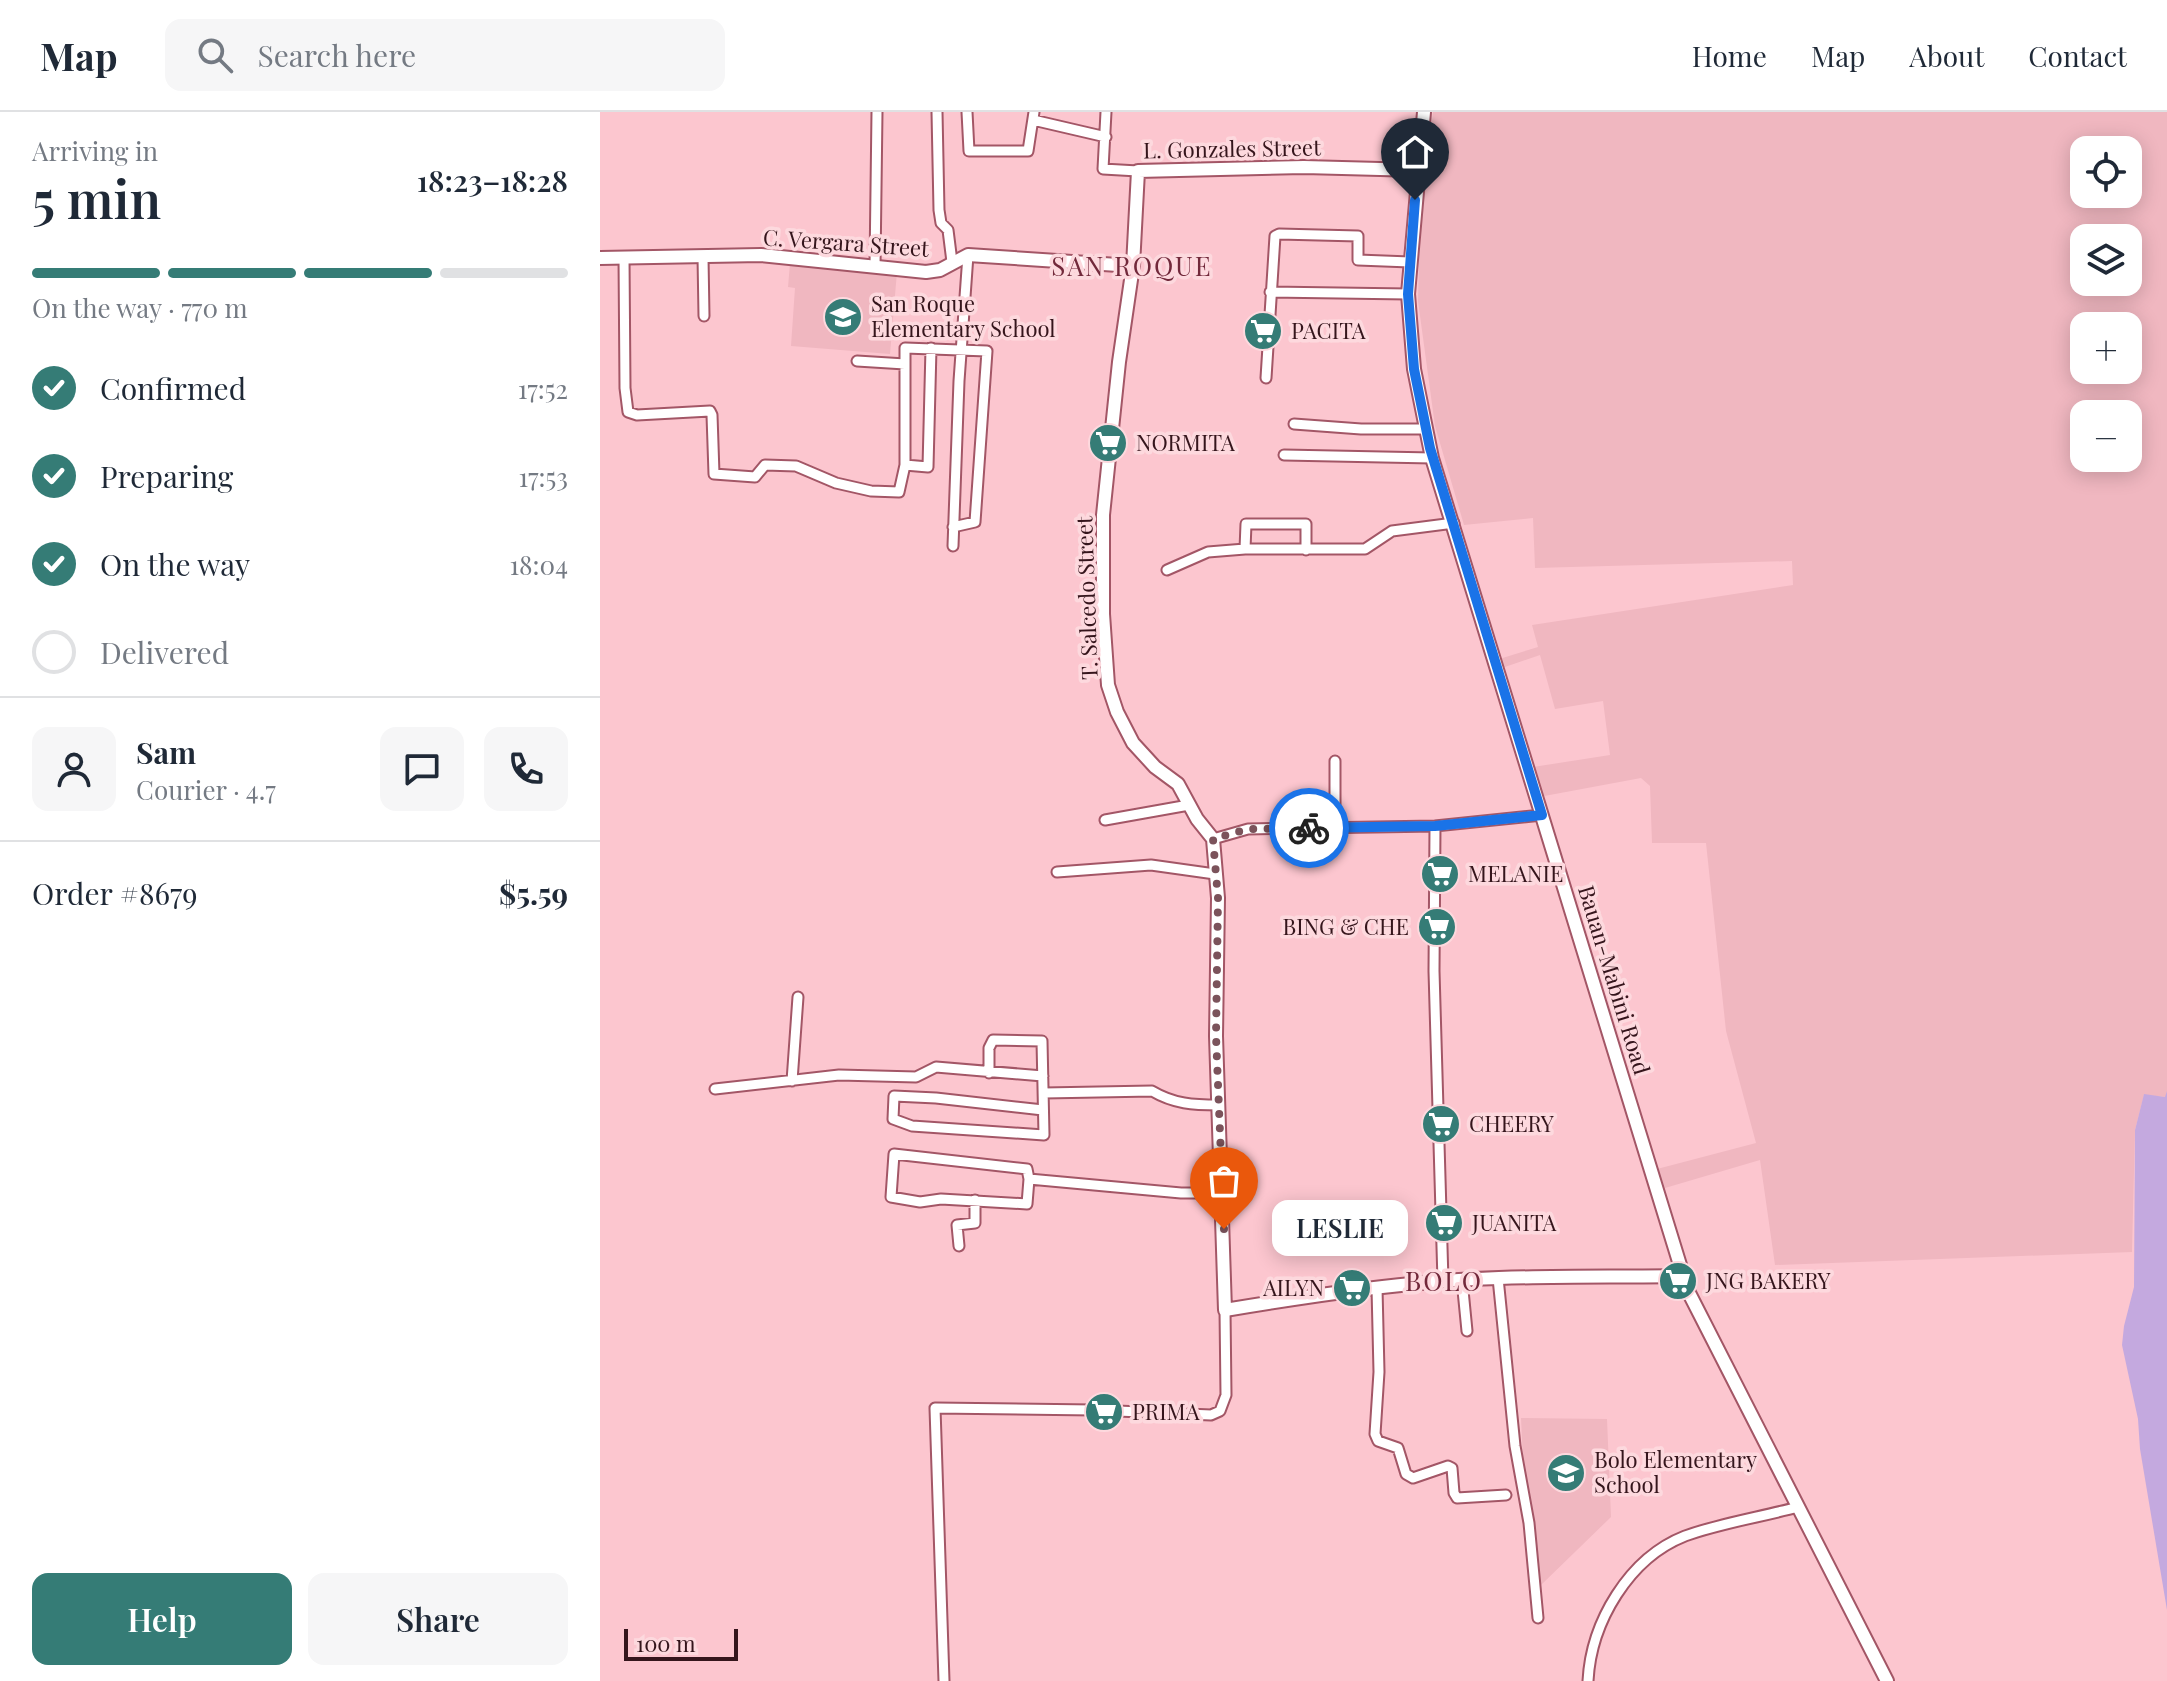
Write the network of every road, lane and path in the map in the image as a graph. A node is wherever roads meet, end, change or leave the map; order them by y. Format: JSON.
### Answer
{"nodes":[{"id":1,"x":877,"y":112,"type":"edge"},
{"id":2,"x":937,"y":112,"type":"edge"},
{"id":3,"x":967,"y":112,"type":"edge"},
{"id":4,"x":1106,"y":112,"type":"edge"},
{"id":5,"x":1424,"y":112,"type":"edge"},
{"id":6,"x":1034,"y":116,"type":"edge"},
{"id":7,"x":1106,"y":137,"type":"junction"},
{"id":8,"x":1418,"y":170,"type":"junction"},
{"id":9,"x":1138,"y":171,"type":"junction"},
{"id":10,"x":968,"y":255,"type":"junction"},
{"id":11,"x":624,"y":257,"type":"junction"},
{"id":12,"x":703,"y":257,"type":"junction"},
{"id":13,"x":600,"y":258,"type":"edge"},
{"id":14,"x":952,"y":262,"type":"junction"},
{"id":15,"x":1410,"y":262,"type":"junction"},
{"id":16,"x":875,"y":266,"type":"junction"},
{"id":17,"x":1133,"y":266,"type":"junction"},
{"id":18,"x":1270,"y":292,"type":"junction"},
{"id":19,"x":1408,"y":294,"type":"junction"},
{"id":20,"x":704,"y":316,"type":"dead end"},
{"id":21,"x":931,"y":348,"type":"junction"},
{"id":22,"x":961,"y":350,"type":"junction"},
{"id":23,"x":857,"y":361,"type":"dead end"},
{"id":24,"x":905,"y":364,"type":"junction"},
{"id":25,"x":1266,"y":378,"type":"dead end"},
{"id":26,"x":1294,"y":424,"type":"dead end"},
{"id":27,"x":1426,"y":429,"type":"junction"},
{"id":28,"x":1284,"y":455,"type":"dead end"},
{"id":29,"x":1432,"y":458,"type":"junction"},
{"id":30,"x":905,"y":465,"type":"junction"},
{"id":31,"x":1454,"y":523,"type":"junction"},
{"id":32,"x":953,"y":527,"type":"junction"},
{"id":33,"x":953,"y":546,"type":"dead end"},
{"id":34,"x":1245,"y":549,"type":"junction"},
{"id":35,"x":1306,"y":550,"type":"junction"},
{"id":36,"x":1167,"y":570,"type":"dead end"},
{"id":37,"x":1335,"y":761,"type":"dead end"},
{"id":38,"x":1189,"y":805,"type":"junction"},
{"id":39,"x":1542,"y":815,"type":"junction"},
{"id":40,"x":1105,"y":820,"type":"dead end"},
{"id":41,"x":1435,"y":826,"type":"junction"},
{"id":42,"x":1335,"y":829,"type":"junction"},
{"id":43,"x":1213,"y":839,"type":"junction"},
{"id":44,"x":1057,"y":872,"type":"dead end"},
{"id":45,"x":1215,"y":874,"type":"junction"},
{"id":46,"x":798,"y":997,"type":"dead end"},
{"id":47,"x":989,"y":1073,"type":"junction"},
{"id":48,"x":1043,"y":1076,"type":"junction"},
{"id":49,"x":792,"y":1081,"type":"junction"},
{"id":50,"x":715,"y":1089,"type":"dead end"},
{"id":51,"x":1044,"y":1093,"type":"junction"},
{"id":52,"x":1219,"y":1105,"type":"junction"},
{"id":53,"x":1043,"y":1110,"type":"junction"},
{"id":54,"x":1029,"y":1179,"type":"junction"},
{"id":55,"x":1223,"y":1193,"type":"junction"},
{"id":56,"x":975,"y":1200,"type":"junction"},
{"id":57,"x":959,"y":1246,"type":"dead end"},
{"id":58,"x":1683,"y":1276,"type":"junction"},
{"id":59,"x":1498,"y":1278,"type":"junction"},
{"id":60,"x":1462,"y":1280,"type":"junction"},
{"id":61,"x":1443,"y":1281,"type":"junction"},
{"id":62,"x":1377,"y":1288,"type":"junction"},
{"id":63,"x":1225,"y":1310,"type":"junction"},
{"id":64,"x":1467,"y":1331,"type":"dead end"},
{"id":65,"x":1506,"y":1495,"type":"dead end"},
{"id":66,"x":1798,"y":1507,"type":"junction"},
{"id":67,"x":1538,"y":1618,"type":"dead end"},
{"id":68,"x":944,"y":1681,"type":"edge"},
{"id":69,"x":1588,"y":1681,"type":"edge"},
{"id":70,"x":1887,"y":1681,"type":"edge"}],
"edges":[{"from":1,"to":16,"type":"street"},
{"from":2,"to":14,"type":"street"},
{"from":3,"to":6,"type":"street"},
{"from":4,"to":7,"type":"street","name":"L. Gonzales Street"},
{"from":5,"to":8,"type":"street","name":"Bauan-Mabini Road"},
{"from":6,"to":7,"type":"street"},
{"from":7,"to":9,"type":"street","name":"L. Gonzales Street"},
{"from":8,"to":9,"type":"street","name":"L. Gonzales Street"},
{"from":8,"to":15,"type":"street","name":"Bauan-Mabini Road"},
{"from":9,"to":17,"type":"street","name":"T. Salcedo Street"},
{"from":10,"to":14,"type":"street","name":"C. Vergara Street"},
{"from":10,"to":17,"type":"street","name":"C. Vergara Street"},
{"from":10,"to":22,"type":"street"},
{"from":11,"to":12,"type":"street","name":"C. Vergara Street"},
{"from":11,"to":13,"type":"street","name":"C. Vergara Street"},
{"from":11,"to":30,"type":"street"},
{"from":12,"to":16,"type":"street","name":"C. Vergara Street"},
{"from":12,"to":20,"type":"street"},
{"from":14,"to":16,"type":"street","name":"C. Vergara Street"},
{"from":15,"to":18,"type":"street"},
{"from":15,"to":19,"type":"street","name":"Bauan-Mabini Road"},
{"from":17,"to":38,"type":"street","name":"T. Salcedo Street"},
{"from":18,"to":19,"type":"street"},
{"from":18,"to":25,"type":"street"},
{"from":19,"to":27,"type":"street","name":"Bauan-Mabini Road"},
{"from":21,"to":22,"type":"street"},
{"from":21,"to":24,"type":"street"},
{"from":21,"to":30,"type":"street"},
{"from":22,"to":32,"type":"street"},
{"from":22,"to":32,"type":"street"},
{"from":23,"to":24,"type":"street"},
{"from":24,"to":30,"type":"street"},
{"from":26,"to":27,"type":"street"},
{"from":27,"to":29,"type":"street","name":"Bauan-Mabini Road"},
{"from":28,"to":29,"type":"street"},
{"from":29,"to":31,"type":"street","name":"Bauan-Mabini Road"},
{"from":31,"to":35,"type":"street"},
{"from":31,"to":39,"type":"street","name":"Bauan-Mabini Road"},
{"from":32,"to":33,"type":"street"},
{"from":34,"to":35,"type":"street"},
{"from":34,"to":35,"type":"street"},
{"from":34,"to":36,"type":"street"},
{"from":37,"to":42,"type":"street"},
{"from":38,"to":40,"type":"street"},
{"from":38,"to":43,"type":"street","name":"T. Salcedo Street"},
{"from":39,"to":41,"type":"street"},
{"from":39,"to":58,"type":"street","name":"Bauan-Mabini Road"},
{"from":41,"to":42,"type":"street"},
{"from":41,"to":61,"type":"street"},
{"from":42,"to":43,"type":"street"},
{"from":43,"to":45,"type":"street"},
{"from":44,"to":45,"type":"street"},
{"from":45,"to":52,"type":"street"},
{"from":46,"to":49,"type":"street"},
{"from":47,"to":48,"type":"street"},
{"from":47,"to":48,"type":"street"},
{"from":47,"to":49,"type":"street"},
{"from":48,"to":51,"type":"street"},
{"from":49,"to":50,"type":"street"},
{"from":51,"to":52,"type":"street"},
{"from":51,"to":53,"type":"street"},
{"from":52,"to":55,"type":"street"},
{"from":53,"to":53,"type":"street"},
{"from":54,"to":55,"type":"street"},
{"from":54,"to":56,"type":"street"},
{"from":54,"to":56,"type":"street"},
{"from":55,"to":63,"type":"street"},
{"from":56,"to":57,"type":"street"},
{"from":58,"to":59,"type":"street"},
{"from":58,"to":66,"type":"street","name":"Bauan-Mabini Road"},
{"from":59,"to":60,"type":"street"},
{"from":59,"to":67,"type":"street"},
{"from":60,"to":61,"type":"street"},
{"from":60,"to":64,"type":"street"},
{"from":61,"to":62,"type":"street"},
{"from":62,"to":63,"type":"street"},
{"from":62,"to":65,"type":"street"},
{"from":63,"to":68,"type":"street"},
{"from":66,"to":69,"type":"street"},
{"from":66,"to":70,"type":"street","name":"Bauan-Mabini Road"}]}
